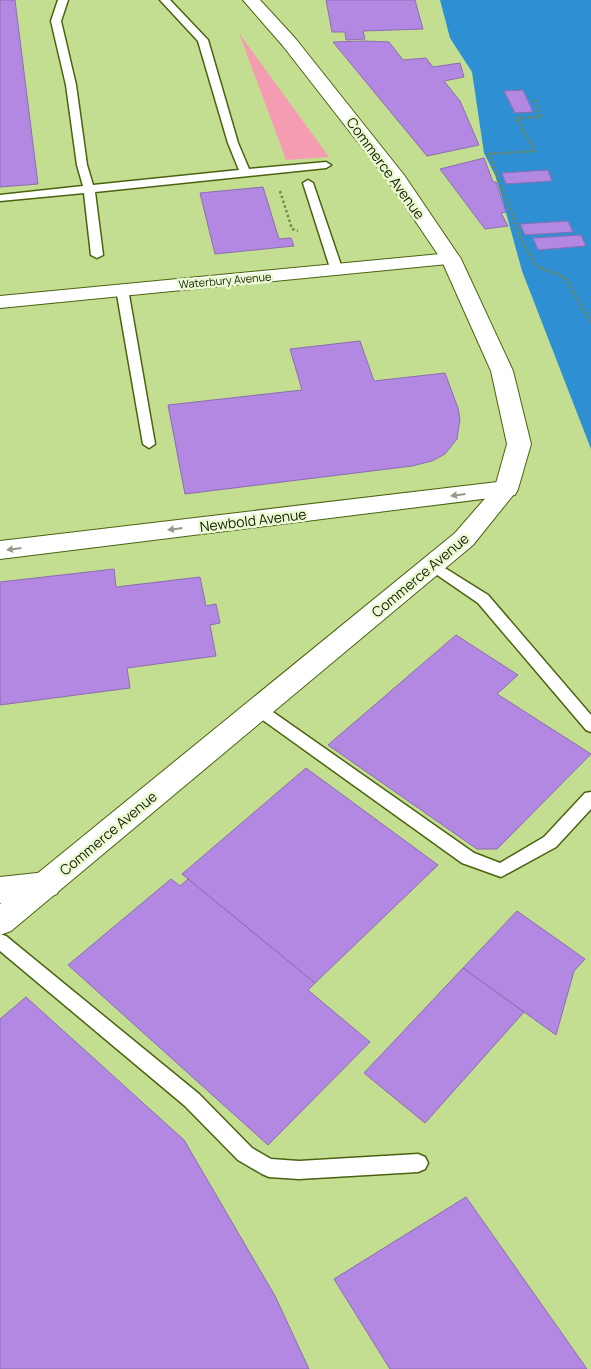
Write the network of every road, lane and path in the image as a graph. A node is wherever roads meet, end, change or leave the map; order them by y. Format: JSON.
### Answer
{"nodes":[{"id":1,"x":62,"y":0,"type":"edge"},
{"id":2,"x":165,"y":0,"type":"edge"},
{"id":3,"x":251,"y":0,"type":"edge"},
{"id":4,"x":535,"y":100,"type":"dead end"},
{"id":5,"x":326,"y":165,"type":"dead end"},
{"id":6,"x":274,"y":170,"type":"junction"},
{"id":7,"x":245,"y":173,"type":"junction"},
{"id":8,"x":308,"y":183,"type":"dead end"},
{"id":9,"x":89,"y":190,"type":"junction"},
{"id":10,"x":0,"y":198,"type":"edge"},
{"id":11,"x":292,"y":229,"type":"dead end"},
{"id":12,"x":97,"y":255,"type":"dead end"},
{"id":13,"x":451,"y":259,"type":"junction"},
{"id":14,"x":337,"y":271,"type":"junction"},
{"id":15,"x":122,"y":290,"type":"junction"},
{"id":16,"x":0,"y":302,"type":"edge"},
{"id":17,"x":591,"y":322,"type":"edge"},
{"id":18,"x":149,"y":444,"type":"dead end"},
{"id":19,"x":506,"y":489,"type":"junction"},
{"id":20,"x":0,"y":550,"type":"edge"},
{"id":21,"x":432,"y":565,"type":"junction"},
{"id":22,"x":258,"y":709,"type":"junction"},
{"id":23,"x":591,"y":726,"type":"edge"},
{"id":24,"x":591,"y":798,"type":"edge"},
{"id":25,"x":46,"y":885,"type":"junction"},
{"id":26,"x":0,"y":890,"type":"edge"},
{"id":27,"x":0,"y":922,"type":"edge"},
{"id":28,"x":0,"y":941,"type":"edge"},
{"id":29,"x":418,"y":1163,"type":"dead end"}],
"edges":[{"from":1,"to":9,"type":"lane"},
{"from":2,"to":7,"type":"lane"},
{"from":3,"to":13,"type":"main road","name":"Commerce Avenue"},
{"from":4,"to":17,"type":"path"},
{"from":5,"to":6,"type":"lane"},
{"from":6,"to":7,"type":"lane"},
{"from":6,"to":11,"type":"path"},
{"from":7,"to":9,"type":"lane"},
{"from":8,"to":14,"type":"lane"},
{"from":9,"to":10,"type":"lane"},
{"from":9,"to":12,"type":"lane"},
{"from":13,"to":14,"type":"main road","name":"Waterbury Avenue"},
{"from":13,"to":19,"type":"main road","name":"Commerce Avenue"},
{"from":14,"to":15,"type":"main road","name":"Waterbury Avenue"},
{"from":15,"to":16,"type":"main road","name":"Waterbury Avenue"},
{"from":15,"to":18,"type":"lane"},
{"from":19,"to":20,"type":"main road","name":"Newbold Avenue","one_way":true},
{"from":19,"to":21,"type":"main road","name":"Commerce Avenue"},
{"from":21,"to":22,"type":"main road","name":"Commerce Avenue"},
{"from":21,"to":23,"type":"lane"},
{"from":22,"to":24,"type":"lane"},
{"from":22,"to":25,"type":"main road","name":"Commerce Avenue"},
{"from":25,"to":26,"type":"main road"},
{"from":25,"to":27,"type":"main road","name":"Commerce Avenue"},
{"from":28,"to":29,"type":"lane"}]}
